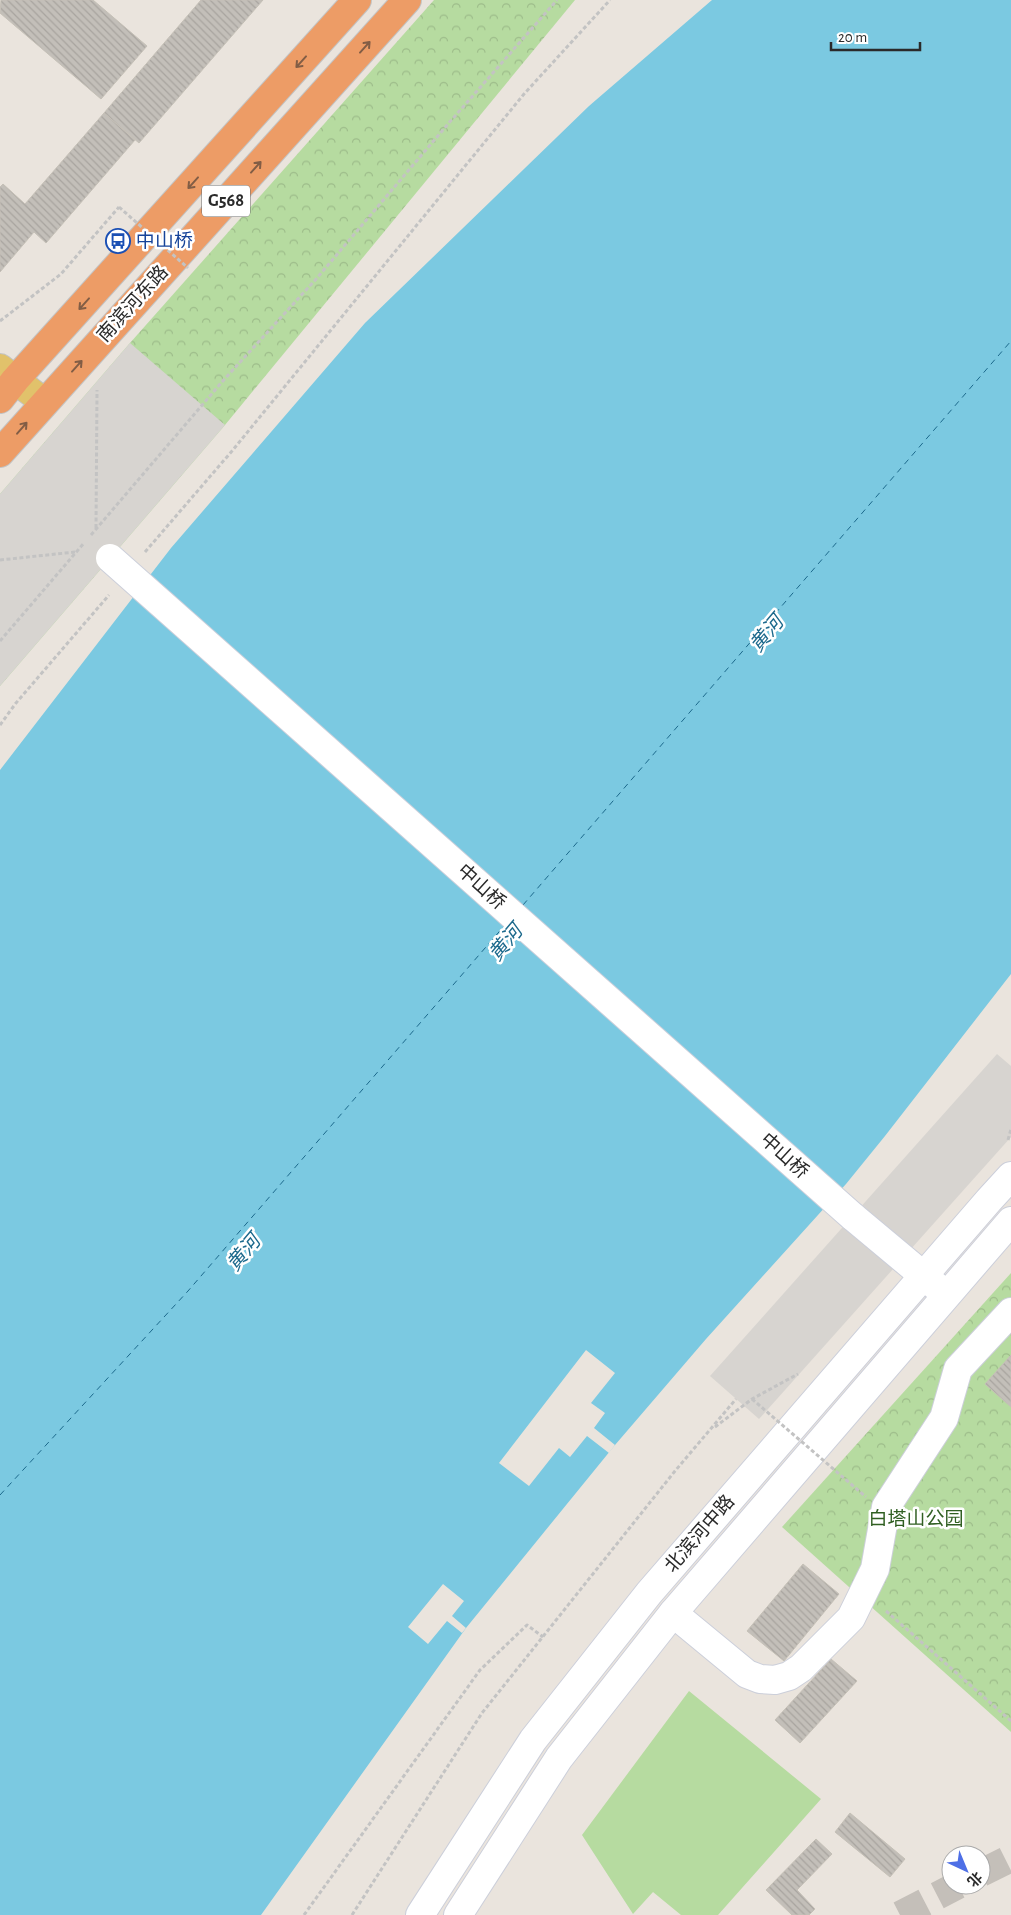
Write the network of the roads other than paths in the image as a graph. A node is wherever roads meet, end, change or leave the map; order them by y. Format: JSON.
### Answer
{"nodes":[{"id":1,"x":357,"y":0,"type":"edge"},
{"id":2,"x":407,"y":0,"type":"edge"},
{"id":3,"x":5,"y":382,"type":"edge"},
{"id":4,"x":44,"y":402,"type":"junction"},
{"id":5,"x":0,"y":453,"type":"edge"},
{"id":6,"x":110,"y":558,"type":"road end"},
{"id":7,"x":1011,"y":1176,"type":"edge"},
{"id":8,"x":1011,"y":1221,"type":"edge"},
{"id":9,"x":923,"y":1276,"type":"junction"},
{"id":10,"x":947,"y":1295,"type":"junction"},
{"id":11,"x":1011,"y":1312,"type":"edge"},
{"id":12,"x":673,"y":1613,"type":"junction"},
{"id":13,"x":420,"y":1915,"type":"edge"},
{"id":14,"x":458,"y":1915,"type":"edge"}],
"edges":[{"from":1,"to":3,"type":"highway","name":"南滨河东路","number":"G568","one_way":true},
{"from":4,"to":2,"type":"highway","name":"南滨河东路","number":"G568","one_way":true},
{"from":3,"to":4,"type":"main road"},
{"from":5,"to":4,"type":"highway","name":"南滨河东路","number":"G568","one_way":true},
{"from":6,"to":9,"type":"street","name":"中山桥","bridge":true},
{"from":7,"to":9,"type":"street","name":"北滨河中路"},
{"from":8,"to":10,"type":"street","name":"北滨河中路"},
{"from":9,"to":10,"type":"street","name":"中山桥"},
{"from":9,"to":13,"type":"street","name":"北滨河中路"},
{"from":10,"to":12,"type":"street","name":"北滨河中路"},
{"from":11,"to":12,"type":"street"},
{"from":12,"to":14,"type":"street","name":"北滨河中路"}]}
